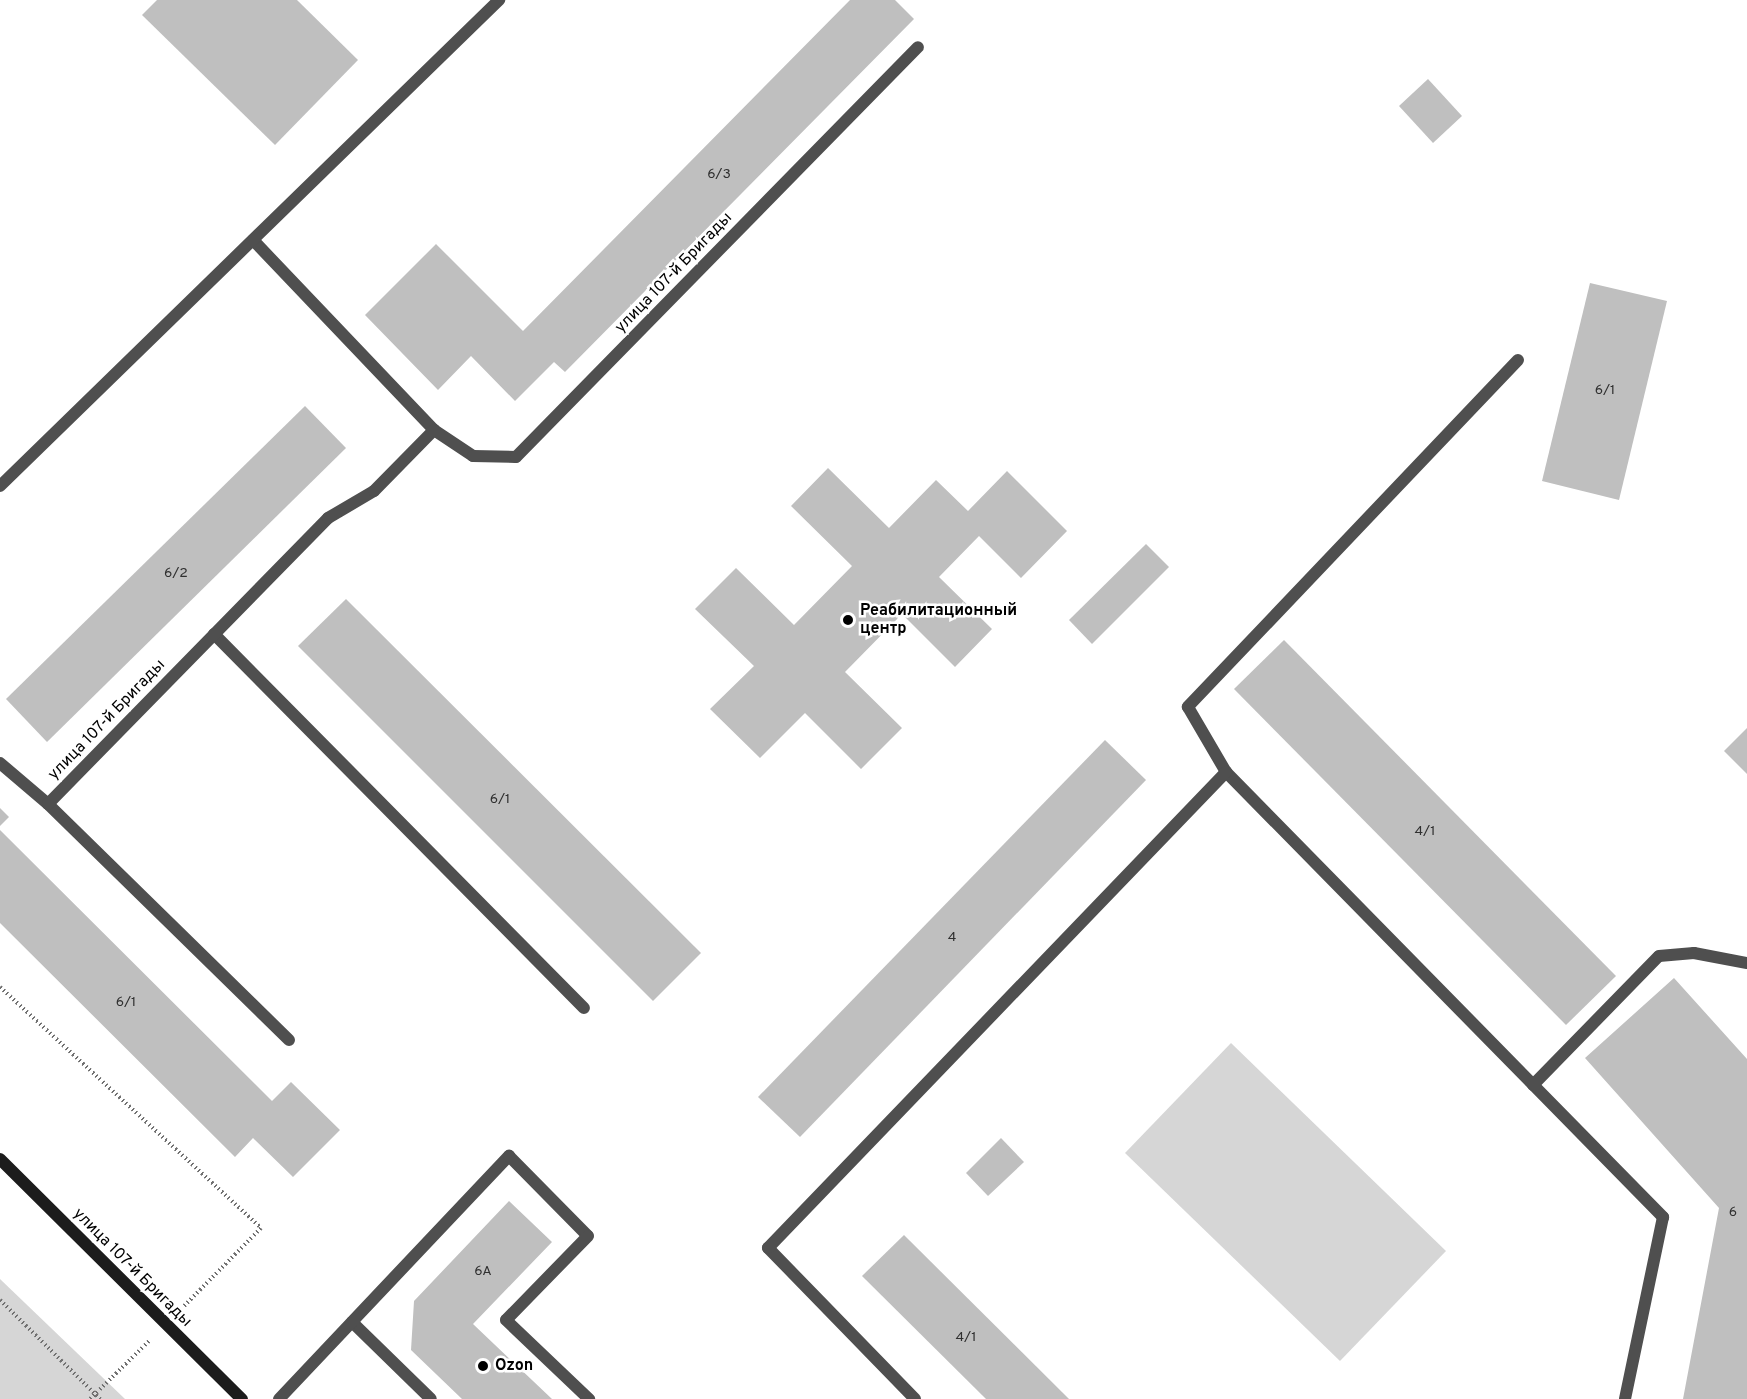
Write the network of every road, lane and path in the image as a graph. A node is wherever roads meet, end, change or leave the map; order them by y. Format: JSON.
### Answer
{"nodes":[{"id":1,"x":499,"y":0,"type":"edge"},
{"id":2,"x":918,"y":47,"type":"dead end"},
{"id":3,"x":253,"y":240,"type":"junction"},
{"id":4,"x":1518,"y":360,"type":"dead end"},
{"id":5,"x":434,"y":430,"type":"junction"},
{"id":6,"x":0,"y":486,"type":"edge"},
{"id":7,"x":214,"y":634,"type":"junction"},
{"id":8,"x":0,"y":763,"type":"edge"},
{"id":9,"x":1226,"y":772,"type":"junction"},
{"id":10,"x":48,"y":804,"type":"junction"},
{"id":11,"x":1747,"y":963,"type":"edge"},
{"id":12,"x":0,"y":987,"type":"edge"},
{"id":13,"x":584,"y":1008,"type":"dead end"},
{"id":14,"x":289,"y":1040,"type":"dead end"},
{"id":15,"x":1533,"y":1085,"type":"junction"},
{"id":16,"x":0,"y":1159,"type":"edge"},
{"id":17,"x":0,"y":1300,"type":"edge"},
{"id":18,"x":352,"y":1322,"type":"junction"},
{"id":19,"x":166,"y":1324,"type":"junction"},
{"id":20,"x":95,"y":1394,"type":"junction"},
{"id":21,"x":90,"y":1399,"type":"edge"},
{"id":22,"x":100,"y":1399,"type":"edge"},
{"id":23,"x":242,"y":1399,"type":"edge"},
{"id":24,"x":279,"y":1399,"type":"edge"},
{"id":25,"x":431,"y":1399,"type":"edge"},
{"id":26,"x":589,"y":1399,"type":"edge"},
{"id":27,"x":915,"y":1399,"type":"edge"},
{"id":28,"x":1625,"y":1399,"type":"edge"}],
"edges":[{"from":1,"to":3,"type":"street"},
{"from":2,"to":5,"type":"street","name":"улица 107-й Бригады"},
{"from":3,"to":5,"type":"street","name":"улица 107-й Бригады"},
{"from":3,"to":6,"type":"street"},
{"from":4,"to":9,"type":"street"},
{"from":5,"to":7,"type":"street","name":"улица 107-й Бригады"},
{"from":7,"to":10,"type":"street","name":"улица 107-й Бригады"},
{"from":7,"to":13,"type":"street"},
{"from":8,"to":10,"type":"street"},
{"from":9,"to":15,"type":"street"},
{"from":9,"to":27,"type":"street"},
{"from":10,"to":14,"type":"street","name":"улица 107-й Бригады"},
{"from":11,"to":15,"type":"street"},
{"from":12,"to":19,"type":"path"},
{"from":15,"to":28,"type":"street"},
{"from":16,"to":19,"type":"main road","name":"улица 107-й Бригады"},
{"from":17,"to":20,"type":"path"},
{"from":18,"to":24,"type":"street"},
{"from":18,"to":25,"type":"street"},
{"from":18,"to":26,"type":"street"},
{"from":19,"to":20,"type":"path"},
{"from":19,"to":23,"type":"main road","name":"улица 107-й Бригады"},
{"from":20,"to":21,"type":"path"},
{"from":20,"to":22,"type":"path"}]}
